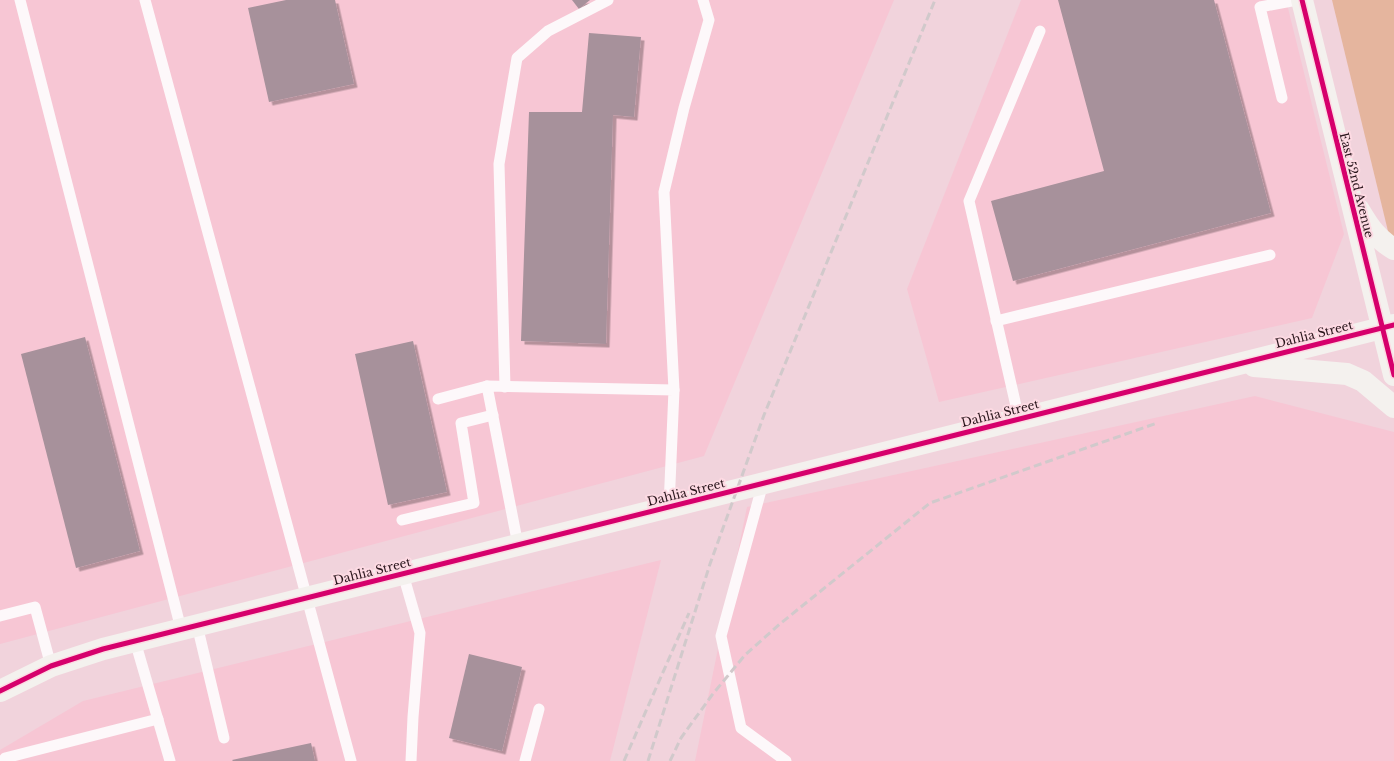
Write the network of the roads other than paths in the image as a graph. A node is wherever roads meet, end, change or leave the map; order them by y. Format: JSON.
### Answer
{"nodes":[{"id":1,"x":20,"y":0,"type":"edge"},
{"id":2,"x":145,"y":0,"type":"edge"},
{"id":3,"x":608,"y":0,"type":"edge"},
{"id":4,"x":703,"y":0,"type":"edge"},
{"id":5,"x":1297,"y":0,"type":"edge"},
{"id":6,"x":1302,"y":0,"type":"edge"},
{"id":7,"x":1260,"y":4,"type":"edge"},
{"id":8,"x":1040,"y":31,"type":"dead end"},
{"id":9,"x":1282,"y":98,"type":"dead end"},
{"id":10,"x":1346,"y":180,"type":"junction"},
{"id":11,"x":1394,"y":249,"type":"edge"},
{"id":12,"x":1270,"y":254,"type":"dead end"},
{"id":13,"x":996,"y":321,"type":"junction"},
{"id":14,"x":1388,"y":326,"type":"edge"},
{"id":15,"x":1215,"y":369,"type":"junction"},
{"id":16,"x":1394,"y":375,"type":"edge"},
{"id":17,"x":488,"y":386,"type":"junction"},
{"id":18,"x":505,"y":387,"type":"junction"},
{"id":19,"x":674,"y":390,"type":"junction"},
{"id":20,"x":438,"y":399,"type":"dead end"},
{"id":21,"x":1394,"y":407,"type":"edge"},
{"id":22,"x":493,"y":415,"type":"junction"},
{"id":23,"x":1019,"y":419,"type":"junction"},
{"id":24,"x":763,"y":483,"type":"junction"},
{"id":25,"x":669,"y":507,"type":"junction"},
{"id":26,"x":402,"y":520,"type":"dead end"},
{"id":27,"x":518,"y":545,"type":"junction"},
{"id":28,"x":403,"y":574,"type":"junction"},
{"id":29,"x":308,"y":597,"type":"junction"},
{"id":30,"x":0,"y":616,"type":"edge"},
{"id":31,"x":189,"y":627,"type":"junction"},
{"id":32,"x":135,"y":641,"type":"junction"},
{"id":33,"x":52,"y":666,"type":"junction"},
{"id":34,"x":0,"y":692,"type":"edge"},
{"id":35,"x":539,"y":709,"type":"dead end"},
{"id":36,"x":158,"y":719,"type":"junction"},
{"id":37,"x":224,"y":738,"type":"dead end"},
{"id":38,"x":3,"y":761,"type":"edge"},
{"id":39,"x":170,"y":761,"type":"edge"},
{"id":40,"x":351,"y":761,"type":"edge"},
{"id":41,"x":411,"y":761,"type":"edge"},
{"id":42,"x":525,"y":761,"type":"edge"},
{"id":43,"x":786,"y":761,"type":"edge"}],
"edges":[{"from":1,"to":31,"type":"lane"},
{"from":2,"to":29,"type":"lane"},
{"from":3,"to":18,"type":"lane"},
{"from":4,"to":19,"type":"lane"},
{"from":5,"to":7,"type":"lane"},
{"from":6,"to":10,"type":"street","name":"East 52nd Avenue"},
{"from":7,"to":9,"type":"lane"},
{"from":8,"to":13,"type":"lane"},
{"from":10,"to":11,"type":"street"},
{"from":10,"to":14,"type":"street","name":"East 52nd Avenue"},
{"from":12,"to":13,"type":"lane"},
{"from":13,"to":23,"type":"lane"},
{"from":14,"to":15,"type":"street","name":"Dahlia Street"},
{"from":14,"to":16,"type":"street","name":"East 52nd Avenue"},
{"from":15,"to":21,"type":"street"},
{"from":15,"to":23,"type":"street","name":"Dahlia Street"},
{"from":17,"to":18,"type":"lane"},
{"from":17,"to":20,"type":"lane"},
{"from":17,"to":22,"type":"lane"},
{"from":18,"to":19,"type":"lane"},
{"from":19,"to":25,"type":"lane"},
{"from":22,"to":26,"type":"lane"},
{"from":22,"to":27,"type":"lane"},
{"from":23,"to":24,"type":"street","name":"Dahlia Street"},
{"from":24,"to":25,"type":"street","name":"Dahlia Street"},
{"from":24,"to":43,"type":"lane"},
{"from":25,"to":27,"type":"street","name":"Dahlia Street"},
{"from":27,"to":28,"type":"street","name":"Dahlia Street"},
{"from":28,"to":29,"type":"street","name":"Dahlia Street"},
{"from":28,"to":41,"type":"lane"},
{"from":29,"to":31,"type":"street","name":"Dahlia Street"},
{"from":29,"to":40,"type":"lane"},
{"from":30,"to":33,"type":"lane"},
{"from":31,"to":32,"type":"street","name":"Dahlia Street"},
{"from":31,"to":37,"type":"lane"},
{"from":32,"to":33,"type":"street","name":"Dahlia Street"},
{"from":32,"to":36,"type":"lane"},
{"from":33,"to":34,"type":"street","name":"Dahlia Street"},
{"from":35,"to":42,"type":"lane"},
{"from":36,"to":38,"type":"lane"},
{"from":36,"to":39,"type":"lane"}]}
